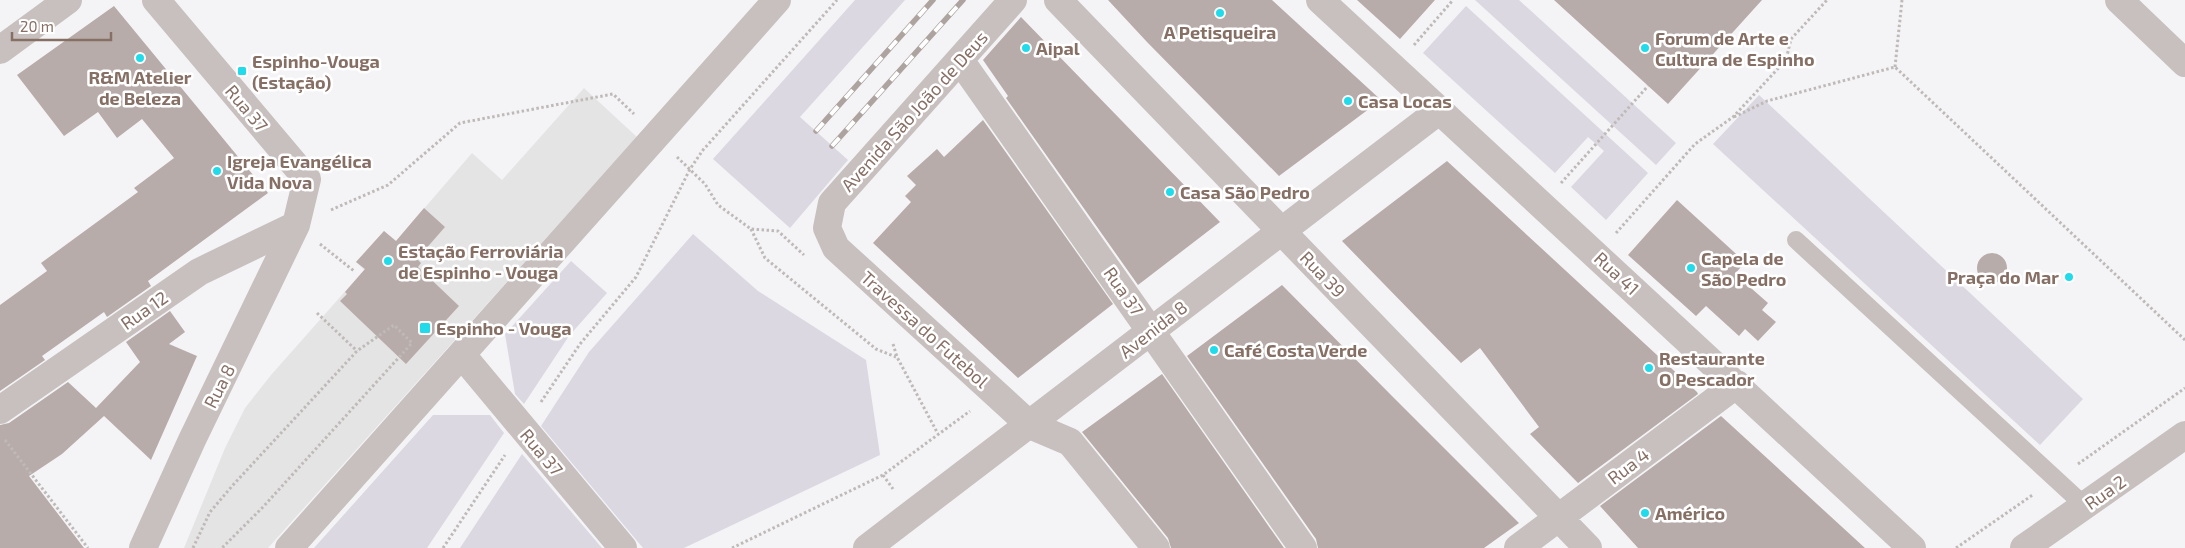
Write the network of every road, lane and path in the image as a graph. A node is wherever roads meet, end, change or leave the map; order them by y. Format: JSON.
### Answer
{"nodes":[{"id":1,"x":68,"y":0,"type":"edge"},
{"id":2,"x":156,"y":0,"type":"edge"},
{"id":3,"x":777,"y":0,"type":"edge"},
{"id":4,"x":837,"y":0,"type":"edge"},
{"id":5,"x":1013,"y":0,"type":"edge"},
{"id":6,"x":1058,"y":0,"type":"edge"},
{"id":7,"x":1320,"y":0,"type":"edge"},
{"id":8,"x":1453,"y":0,"type":"edge"},
{"id":9,"x":1827,"y":0,"type":"edge"},
{"id":10,"x":1902,"y":0,"type":"edge"},
{"id":11,"x":2120,"y":0,"type":"edge"},
{"id":12,"x":0,"y":50,"type":"edge"},
{"id":13,"x":960,"y":60,"type":"junction"},
{"id":14,"x":2185,"y":63,"type":"edge"},
{"id":15,"x":1895,"y":67,"type":"junction"},
{"id":16,"x":1397,"y":70,"type":"junction"},
{"id":17,"x":1648,"y":86,"type":"dead end"},
{"id":18,"x":1440,"y":110,"type":"junction"},
{"id":19,"x":1733,"y":117,"type":"junction"},
{"id":20,"x":655,"y":136,"type":"junction"},
{"id":21,"x":690,"y":169,"type":"junction"},
{"id":22,"x":1556,"y":189,"type":"dead end"},
{"id":23,"x":296,"y":225,"type":"junction"},
{"id":24,"x":827,"y":228,"type":"joint"},
{"id":25,"x":751,"y":229,"type":"junction"},
{"id":26,"x":1281,"y":230,"type":"junction"},
{"id":27,"x":1615,"y":234,"type":"dead end"},
{"id":28,"x":1796,"y":240,"type":"dead end"},
{"id":29,"x":805,"y":256,"type":"dead end"},
{"id":30,"x":354,"y":271,"type":"dead end"},
{"id":31,"x":317,"y":312,"type":"dead end"},
{"id":32,"x":1151,"y":330,"type":"junction"},
{"id":33,"x":2185,"y":340,"type":"edge"},
{"id":34,"x":892,"y":342,"type":"dead end"},
{"id":35,"x":358,"y":350,"type":"junction"},
{"id":36,"x":462,"y":355,"type":"junction"},
{"id":37,"x":897,"y":357,"type":"junction"},
{"id":38,"x":1737,"y":384,"type":"junction"},
{"id":39,"x":994,"y":393,"type":"junction"},
{"id":40,"x":0,"y":410,"type":"edge"},
{"id":41,"x":1030,"y":425,"type":"junction"},
{"id":42,"x":522,"y":429,"type":"junction"},
{"id":43,"x":0,"y":434,"type":"edge"},
{"id":44,"x":938,"y":434,"type":"junction"},
{"id":45,"x":2185,"y":435,"type":"edge"},
{"id":46,"x":2086,"y":506,"type":"junction"},
{"id":47,"x":1559,"y":518,"type":"junction"},
{"id":48,"x":88,"y":548,"type":"edge"},
{"id":49,"x":143,"y":548,"type":"edge"},
{"id":50,"x":193,"y":548,"type":"edge"},
{"id":51,"x":222,"y":548,"type":"edge"},
{"id":52,"x":289,"y":548,"type":"edge"},
{"id":53,"x":444,"y":548,"type":"edge"},
{"id":54,"x":623,"y":548,"type":"edge"},
{"id":55,"x":732,"y":548,"type":"edge"},
{"id":56,"x":867,"y":548,"type":"edge"},
{"id":57,"x":1156,"y":548,"type":"edge"},
{"id":58,"x":1303,"y":548,"type":"edge"},
{"id":59,"x":1518,"y":548,"type":"edge"},
{"id":60,"x":1588,"y":548,"type":"edge"},
{"id":61,"x":1912,"y":548,"type":"edge"},
{"id":62,"x":2024,"y":548,"type":"edge"}],
"edges":[{"from":1,"to":12,"type":"street"},
{"from":2,"to":23,"type":"street","name":"Rua 37"},
{"from":3,"to":20,"type":"street"},
{"from":4,"to":21,"type":"path"},
{"from":5,"to":13,"type":"street","name":"Avenida São João de Deus"},
{"from":6,"to":26,"type":"street","name":"Rua 39"},
{"from":7,"to":16,"type":"street","name":"Rua 41"},
{"from":8,"to":16,"type":"path"},
{"from":9,"to":19,"type":"path"},
{"from":10,"to":15,"type":"path"},
{"from":11,"to":14,"type":"street"},
{"from":13,"to":24,"type":"street","name":"Avenida São João de Deus"},
{"from":13,"to":32,"type":"street","name":"Rua 37"},
{"from":15,"to":19,"type":"path"},
{"from":15,"to":33,"type":"path"},
{"from":16,"to":18,"type":"street","name":"Rua 41"},
{"from":17,"to":22,"type":"path"},
{"from":18,"to":26,"type":"street","name":"Avenida 8"},
{"from":18,"to":38,"type":"street","name":"Rua 41"},
{"from":19,"to":27,"type":"path"},
{"from":20,"to":21,"type":"path"},
{"from":20,"to":23,"type":"path"},
{"from":20,"to":36,"type":"street"},
{"from":21,"to":25,"type":"path"},
{"from":21,"to":42,"type":"path"},
{"from":23,"to":30,"type":"path"},
{"from":23,"to":40,"type":"street","name":"Rua 12"},
{"from":23,"to":49,"type":"street","name":"Rua 8"},
{"from":24,"to":39,"type":"street","name":"Travessa do Futebol"},
{"from":25,"to":29,"type":"path"},
{"from":25,"to":37,"type":"path"},
{"from":26,"to":32,"type":"street","name":"Avenida 8"},
{"from":26,"to":47,"type":"street","name":"Rua 39"},
{"from":28,"to":46,"type":"lane"},
{"from":31,"to":35,"type":"path"},
{"from":32,"to":41,"type":"street","name":"Avenida 8"},
{"from":32,"to":58,"type":"street","name":"Rua 37"},
{"from":34,"to":37,"type":"path"},
{"from":35,"to":50,"type":"path"},
{"from":35,"to":51,"type":"path"},
{"from":36,"to":42,"type":"street","name":"Rua 37"},
{"from":36,"to":52,"type":"street"},
{"from":37,"to":44,"type":"path"},
{"from":38,"to":47,"type":"street","name":"Rua 4"},
{"from":38,"to":61,"type":"street","name":"Rua 41"},
{"from":39,"to":41,"type":"street","name":"Travessa do Futebol"},
{"from":39,"to":44,"type":"path"},
{"from":41,"to":56,"type":"street","name":"Avenida 8"},
{"from":41,"to":57,"type":"street","name":"Travessa do Futebol"},
{"from":42,"to":53,"type":"path"},
{"from":42,"to":54,"type":"street","name":"Rua 37"},
{"from":43,"to":48,"type":"path"},
{"from":44,"to":55,"type":"path"},
{"from":45,"to":46,"type":"street","name":"Rua 2"},
{"from":46,"to":62,"type":"street","name":"Rua 2"},
{"from":47,"to":59,"type":"street","name":"Rua 4"},
{"from":47,"to":60,"type":"street","name":"Rua 39"}]}
